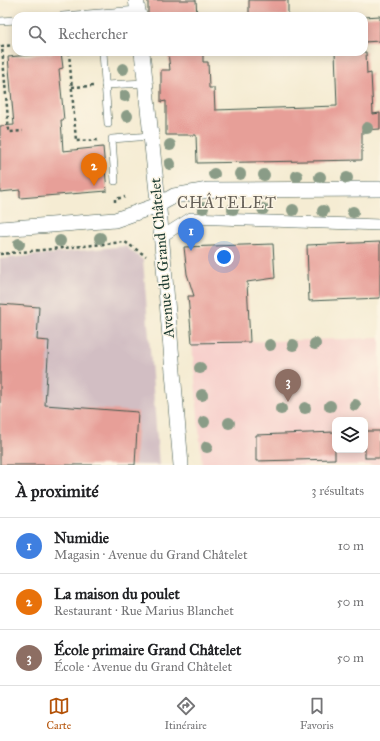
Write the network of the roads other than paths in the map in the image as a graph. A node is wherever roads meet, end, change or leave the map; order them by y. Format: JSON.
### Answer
{"nodes":[{"id":1,"x":138,"y":9,"type":"edge"},
{"id":2,"x":105,"y":12,"type":"edge"},
{"id":3,"x":12,"y":20,"type":"edge"},
{"id":4,"x":0,"y":21,"type":"edge"},
{"id":5,"x":103,"y":56,"type":"edge"},
{"id":6,"x":143,"y":56,"type":"edge"},
{"id":7,"x":146,"y":83,"type":"junction"},
{"id":8,"x":105,"y":85,"type":"junction"},
{"id":9,"x":108,"y":124,"type":"dead end"},
{"id":10,"x":151,"y":136,"type":"junction"},
{"id":11,"x":115,"y":181,"type":"dead end"},
{"id":12,"x":380,"y":189,"type":"edge"},
{"id":13,"x":158,"y":205,"type":"junction"},
{"id":14,"x":380,"y":224,"type":"edge"},
{"id":15,"x":0,"y":229,"type":"edge"},
{"id":16,"x":161,"y":237,"type":"junction"},
{"id":17,"x":180,"y":465,"type":"edge"}],
"edges":[{"from":1,"to":2,"type":"lane"},
{"from":3,"to":4,"type":"lane"},
{"from":5,"to":8,"type":"lane"},
{"from":6,"to":7,"type":"street","name":"Avenue du Grand Châtelet"},
{"from":7,"to":8,"type":"lane"},
{"from":7,"to":10,"type":"street","name":"Avenue du Grand Châtelet"},
{"from":8,"to":9,"type":"lane"},
{"from":10,"to":11,"type":"lane"},
{"from":10,"to":13,"type":"street","name":"Avenue du Grand Châtelet"},
{"from":12,"to":13,"type":"street"},
{"from":13,"to":15,"type":"street"},
{"from":13,"to":16,"type":"street","name":"Avenue du Grand Châtelet"},
{"from":14,"to":16,"type":"street"},
{"from":16,"to":17,"type":"street","name":"Avenue du Grand Châtelet"}]}
